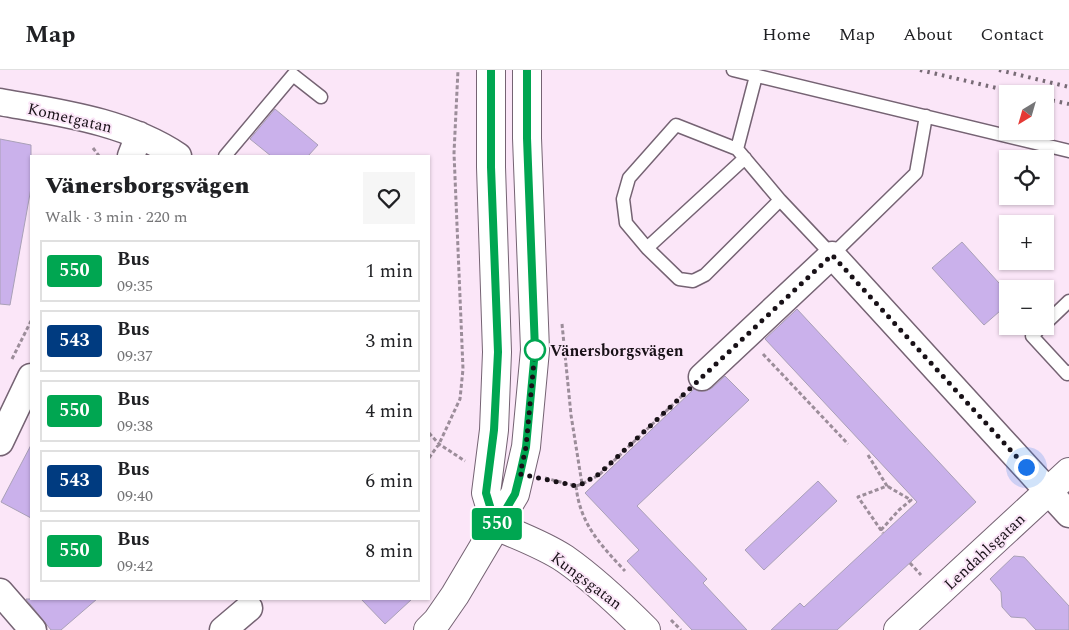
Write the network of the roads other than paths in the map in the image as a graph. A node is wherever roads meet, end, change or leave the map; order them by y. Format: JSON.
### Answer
{"nodes":[{"id":1,"x":491,"y":70,"type":"edge"},
{"id":2,"x":527,"y":70,"type":"edge"},
{"id":3,"x":733,"y":70,"type":"edge"},
{"id":4,"x":756,"y":76,"type":"junction"},
{"id":5,"x":321,"y":97,"type":"dead end"},
{"id":6,"x":0,"y":102,"type":"edge"},
{"id":7,"x":926,"y":116,"type":"junction"},
{"id":8,"x":135,"y":146,"type":"edge"},
{"id":9,"x":737,"y":148,"type":"junction"},
{"id":10,"x":1069,"y":151,"type":"edge"},
{"id":11,"x":177,"y":155,"type":"edge"},
{"id":12,"x":226,"y":155,"type":"edge"},
{"id":13,"x":746,"y":158,"type":"junction"},
{"id":14,"x":780,"y":200,"type":"junction"},
{"id":15,"x":647,"y":248,"type":"junction"},
{"id":16,"x":832,"y":255,"type":"junction"},
{"id":17,"x":1069,"y":300,"type":"edge"},
{"id":18,"x":1054,"y":315,"type":"edge"},
{"id":19,"x":1033,"y":335,"type":"edge"},
{"id":20,"x":20,"y":372,"type":"edge"},
{"id":21,"x":1069,"y":372,"type":"edge"},
{"id":22,"x":702,"y":377,"type":"road end"},
{"id":23,"x":0,"y":442,"type":"edge"},
{"id":24,"x":1069,"y":472,"type":"edge"},
{"id":25,"x":1048,"y":491,"type":"junction"},
{"id":26,"x":1069,"y":514,"type":"edge"},
{"id":27,"x":496,"y":526,"type":"junction"},
{"id":28,"x":0,"y":592,"type":"edge"},
{"id":29,"x":249,"y":608,"type":"dead end"},
{"id":30,"x":657,"y":623,"type":"edge"},
{"id":31,"x":33,"y":630,"type":"edge"},
{"id":32,"x":223,"y":630,"type":"edge"},
{"id":33,"x":428,"y":630,"type":"edge"},
{"id":34,"x":898,"y":630,"type":"edge"}],
"edges":[{"from":1,"to":27,"type":"main road"},
{"from":2,"to":27,"type":"main road"},
{"from":3,"to":4,"type":"lane"},
{"from":4,"to":7,"type":"lane"},
{"from":4,"to":9,"type":"lane"},
{"from":5,"to":12,"type":"lane"},
{"from":6,"to":8,"type":"street","name":"Kometgatan"},
{"from":7,"to":10,"type":"lane"},
{"from":7,"to":16,"type":"lane"},
{"from":8,"to":11,"type":"street","name":"Kometgatan"},
{"from":9,"to":13,"type":"lane"},
{"from":9,"to":15,"type":"lane"},
{"from":13,"to":14,"type":"lane"},
{"from":13,"to":15,"type":"lane"},
{"from":14,"to":15,"type":"lane"},
{"from":14,"to":16,"type":"lane"},
{"from":16,"to":22,"type":"street"},
{"from":16,"to":25,"type":"street"},
{"from":17,"to":18,"type":"lane"},
{"from":19,"to":21,"type":"lane"},
{"from":20,"to":23,"type":"street"},
{"from":24,"to":25,"type":"main road","name":"Lendahlsgatan"},
{"from":25,"to":26,"type":"street"},
{"from":25,"to":34,"type":"main road","name":"Lendahlsgatan"},
{"from":27,"to":30,"type":"main road","name":"Kungsgatan"},
{"from":27,"to":33,"type":"main road"},
{"from":28,"to":31,"type":"street"},
{"from":29,"to":32,"type":"street"}]}
